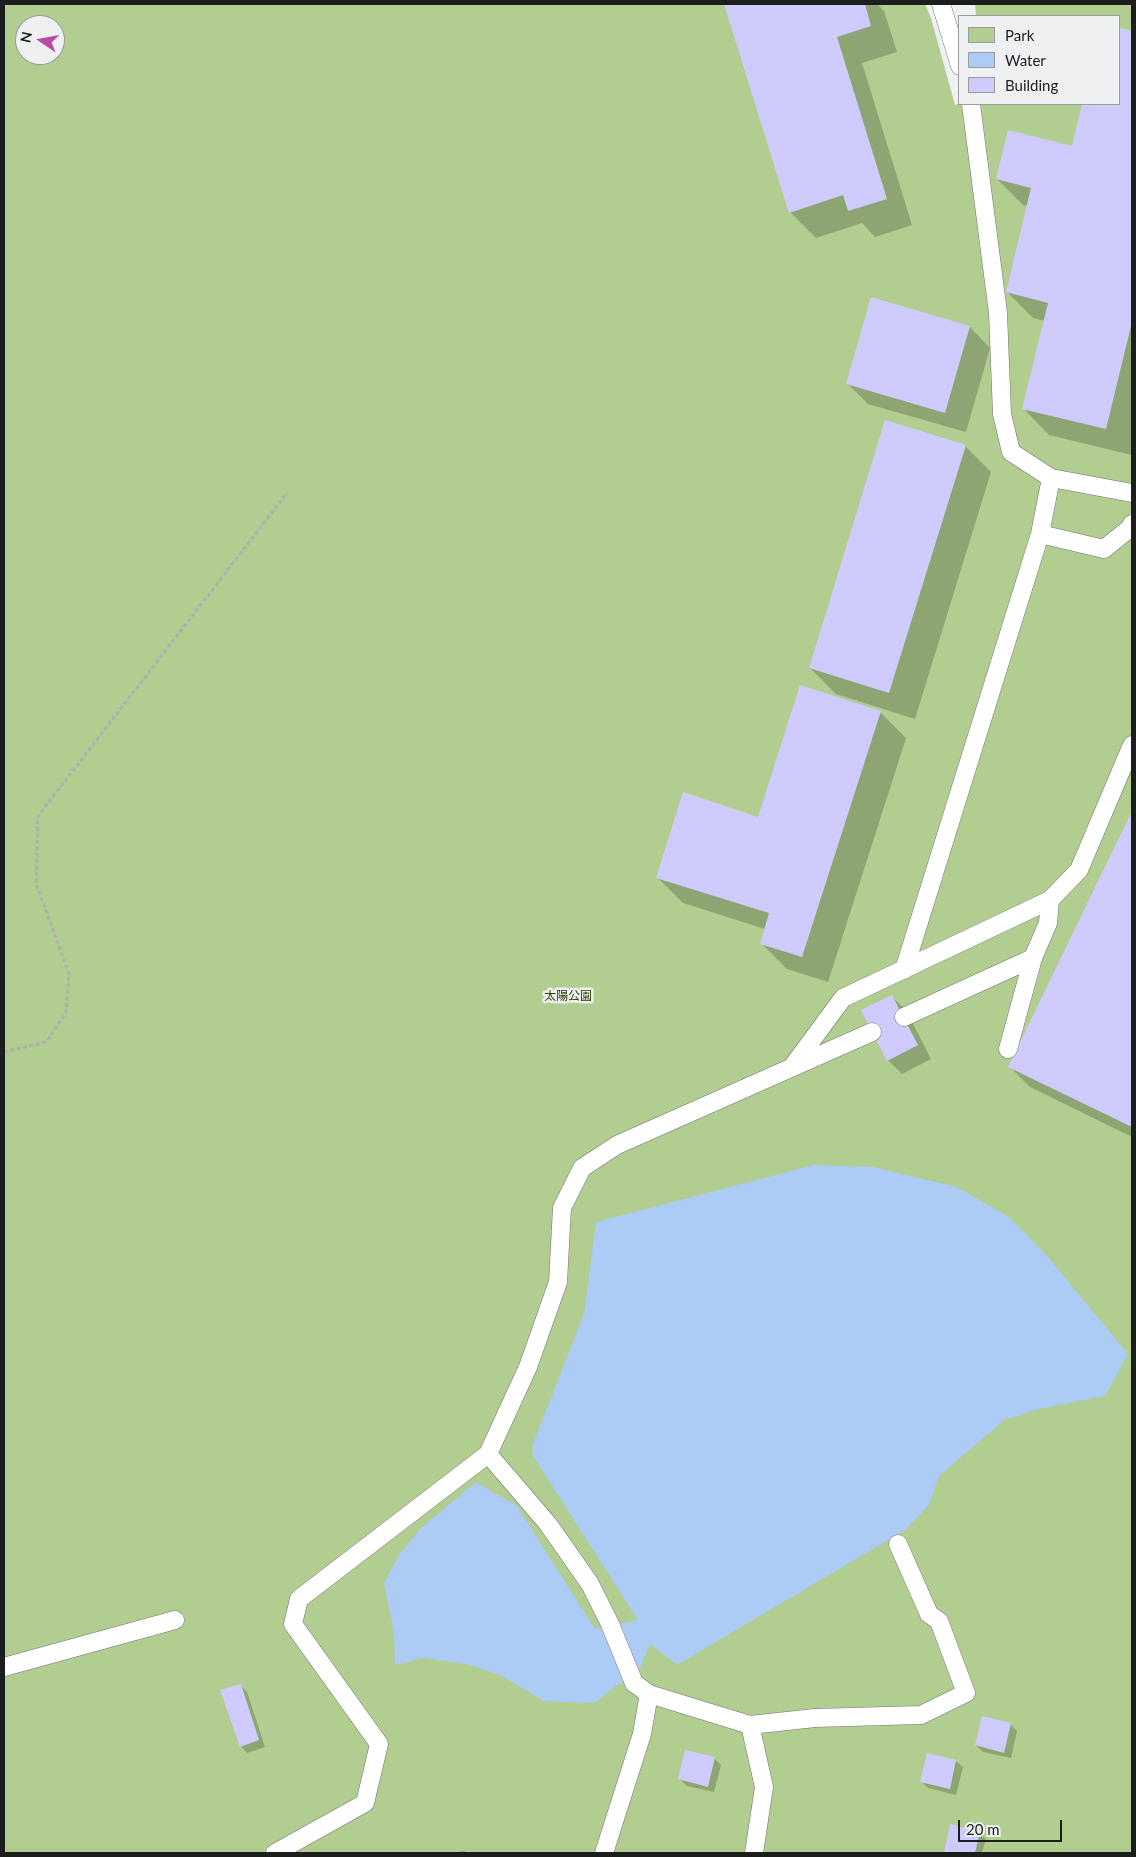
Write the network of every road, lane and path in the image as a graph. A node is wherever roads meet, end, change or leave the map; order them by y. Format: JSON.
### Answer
{"nodes":[{"id":1,"x":941,"y":4,"type":"edge"},
{"id":2,"x":958,"y":59,"type":"edge"},
{"id":3,"x":970,"y":105,"type":"edge"},
{"id":4,"x":1051,"y":478,"type":"junction"},
{"id":5,"x":287,"y":493,"type":"dead end"},
{"id":6,"x":1132,"y":493,"type":"edge"},
{"id":7,"x":1132,"y":524,"type":"edge"},
{"id":8,"x":1040,"y":534,"type":"junction"},
{"id":9,"x":1132,"y":745,"type":"edge"},
{"id":10,"x":1050,"y":900,"type":"junction"},
{"id":11,"x":1033,"y":958,"type":"junction"},
{"id":12,"x":904,"y":970,"type":"junction"},
{"id":13,"x":904,"y":1017,"type":"dead end"},
{"id":14,"x":872,"y":1032,"type":"dead end"},
{"id":15,"x":1008,"y":1049,"type":"dead end"},
{"id":16,"x":4,"y":1052,"type":"edge"},
{"id":17,"x":791,"y":1069,"type":"junction"},
{"id":18,"x":488,"y":1454,"type":"junction"},
{"id":19,"x":898,"y":1544,"type":"dead end"},
{"id":20,"x":175,"y":1620,"type":"dead end"},
{"id":21,"x":4,"y":1667,"type":"edge"},
{"id":22,"x":649,"y":1694,"type":"junction"},
{"id":23,"x":750,"y":1725,"type":"junction"},
{"id":24,"x":275,"y":1853,"type":"edge"},
{"id":25,"x":604,"y":1853,"type":"edge"},
{"id":26,"x":754,"y":1853,"type":"edge"}],
"edges":[{"from":1,"to":2,"type":"lane"},
{"from":3,"to":4,"type":"lane"},
{"from":4,"to":6,"type":"lane"},
{"from":4,"to":8,"type":"lane"},
{"from":5,"to":16,"type":"path"},
{"from":7,"to":8,"type":"lane"},
{"from":8,"to":12,"type":"lane"},
{"from":9,"to":10,"type":"lane"},
{"from":10,"to":11,"type":"lane"},
{"from":10,"to":12,"type":"lane"},
{"from":11,"to":13,"type":"lane"},
{"from":11,"to":15,"type":"lane"},
{"from":12,"to":17,"type":"lane"},
{"from":14,"to":17,"type":"lane"},
{"from":17,"to":18,"type":"lane"},
{"from":18,"to":22,"type":"lane"},
{"from":18,"to":24,"type":"lane"},
{"from":19,"to":23,"type":"lane"},
{"from":20,"to":21,"type":"lane"},
{"from":22,"to":23,"type":"lane"},
{"from":22,"to":25,"type":"lane"},
{"from":23,"to":26,"type":"lane"}]}
